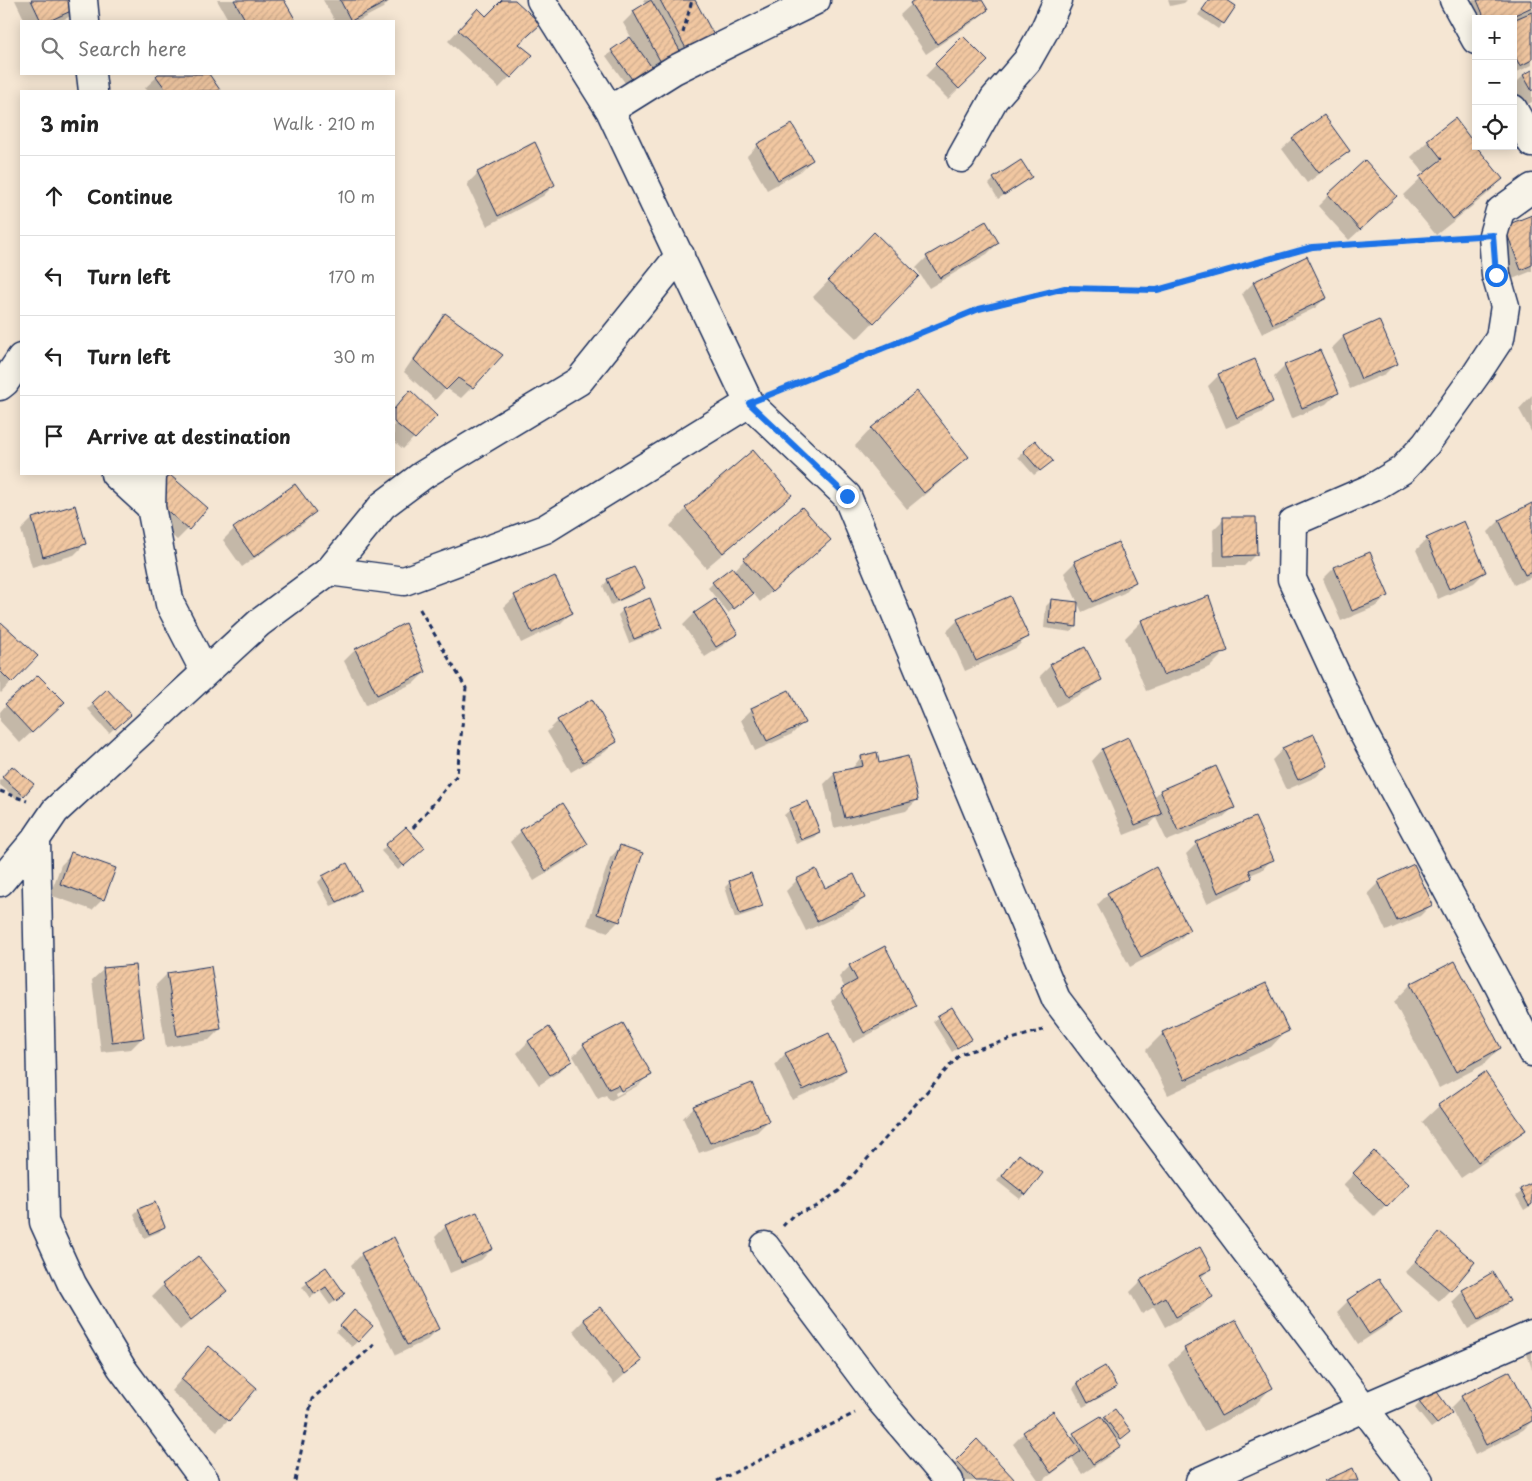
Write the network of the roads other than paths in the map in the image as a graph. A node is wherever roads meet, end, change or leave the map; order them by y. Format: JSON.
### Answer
{"nodes":[{"id":1,"x":83,"y":0,"type":"edge"},
{"id":2,"x":541,"y":0,"type":"edge"},
{"id":3,"x":816,"y":0,"type":"edge"},
{"id":4,"x":1058,"y":0,"type":"edge"},
{"id":5,"x":1454,"y":0,"type":"edge"},
{"id":6,"x":85,"y":20,"type":"edge"},
{"id":7,"x":1472,"y":33,"type":"edge"},
{"id":8,"x":91,"y":75,"type":"edge"},
{"id":9,"x":92,"y":90,"type":"edge"},
{"id":10,"x":610,"y":110,"type":"junction"},
{"id":11,"x":1517,"y":115,"type":"edge"},
{"id":12,"x":1532,"y":143,"type":"edge"},
{"id":13,"x":961,"y":158,"type":"dead end"},
{"id":14,"x":1532,"y":188,"type":"edge"},
{"id":15,"x":680,"y":255,"type":"junction"},
{"id":16,"x":20,"y":360,"type":"edge"},
{"id":17,"x":0,"y":386,"type":"edge"},
{"id":18,"x":749,"y":403,"type":"junction"},
{"id":19,"x":115,"y":475,"type":"edge"},
{"id":20,"x":152,"y":475,"type":"edge"},
{"id":21,"x":152,"y":507,"type":"junction"},
{"id":22,"x":329,"y":571,"type":"junction"},
{"id":23,"x":205,"y":672,"type":"junction"},
{"id":24,"x":36,"y":839,"type":"junction"},
{"id":25,"x":0,"y":882,"type":"edge"},
{"id":26,"x":1532,"y":1052,"type":"edge"},
{"id":27,"x":765,"y":1246,"type":"road end"},
{"id":28,"x":1532,"y":1335,"type":"edge"},
{"id":29,"x":1363,"y":1408,"type":"junction"},
{"id":30,"x":205,"y":1481,"type":"edge"},
{"id":31,"x":949,"y":1481,"type":"edge"},
{"id":32,"x":1200,"y":1481,"type":"edge"},
{"id":33,"x":1418,"y":1481,"type":"edge"}],
"edges":[{"from":1,"to":6,"type":"street"},
{"from":2,"to":10,"type":"street"},
{"from":3,"to":10,"type":"street"},
{"from":4,"to":13,"type":"street"},
{"from":5,"to":7,"type":"street"},
{"from":8,"to":9,"type":"street"},
{"from":10,"to":15,"type":"street"},
{"from":11,"to":12,"type":"street"},
{"from":14,"to":26,"type":"street"},
{"from":15,"to":18,"type":"street"},
{"from":15,"to":22,"type":"street"},
{"from":16,"to":17,"type":"street"},
{"from":18,"to":22,"type":"street"},
{"from":18,"to":29,"type":"street"},
{"from":19,"to":21,"type":"street"},
{"from":20,"to":21,"type":"street"},
{"from":21,"to":23,"type":"street"},
{"from":22,"to":23,"type":"street"},
{"from":23,"to":24,"type":"street"},
{"from":24,"to":25,"type":"street"},
{"from":24,"to":30,"type":"street"},
{"from":27,"to":31,"type":"street"},
{"from":28,"to":29,"type":"street"},
{"from":29,"to":32,"type":"street"},
{"from":29,"to":33,"type":"street"}]}
